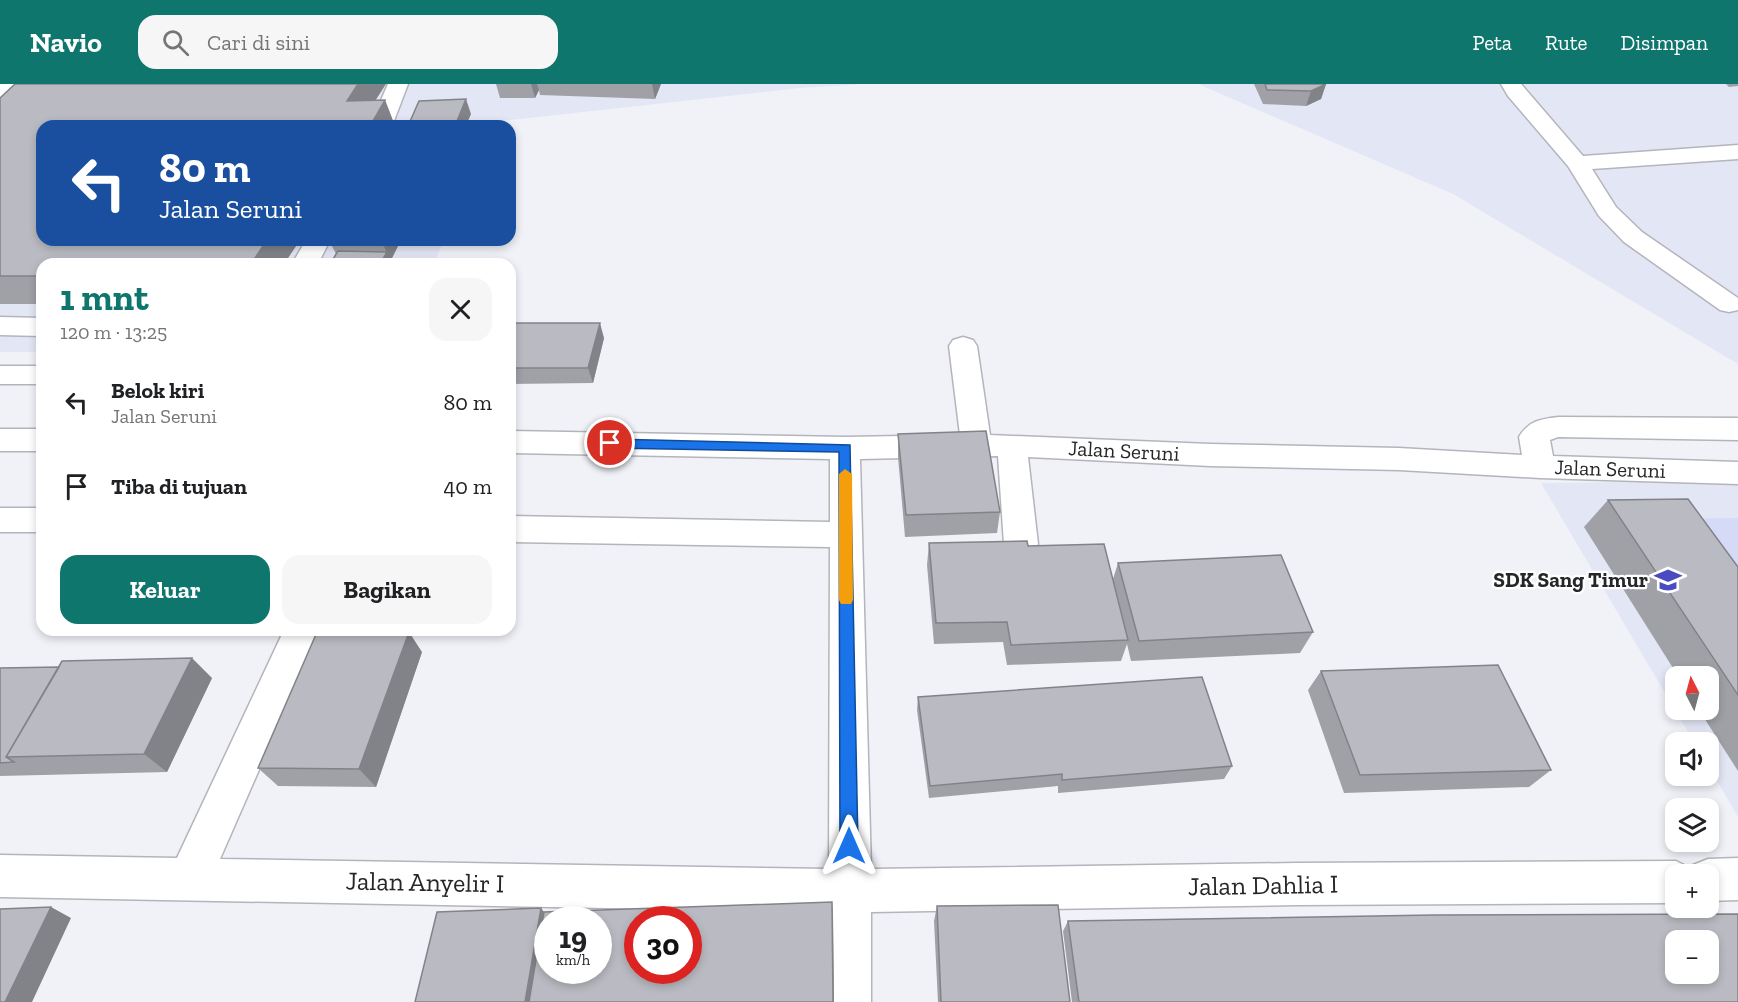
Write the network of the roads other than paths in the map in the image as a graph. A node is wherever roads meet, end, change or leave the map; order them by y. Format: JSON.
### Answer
{"nodes":[{"id":1,"x":10,"y":84,"type":"edge"},
{"id":2,"x":398,"y":84,"type":"edge"},
{"id":3,"x":1511,"y":84,"type":"edge"},
{"id":4,"x":0,"y":93,"type":"edge"},
{"id":5,"x":383,"y":120,"type":"edge"},
{"id":6,"x":1738,"y":152,"type":"edge"},
{"id":7,"x":1576,"y":163,"type":"junction"},
{"id":8,"x":1729,"y":304,"type":"dead end"},
{"id":9,"x":0,"y":326,"type":"edge"},
{"id":10,"x":36,"y":327,"type":"edge"},
{"id":11,"x":963,"y":346,"type":"dead end"},
{"id":12,"x":0,"y":375,"type":"edge"},
{"id":13,"x":36,"y":375,"type":"edge"},
{"id":14,"x":1738,"y":429,"type":"edge"},
{"id":15,"x":0,"y":440,"type":"edge"},
{"id":16,"x":36,"y":440,"type":"edge"},
{"id":17,"x":516,"y":442,"type":"edge"},
{"id":18,"x":1012,"y":445,"type":"junction"},
{"id":19,"x":976,"y":446,"type":"junction"},
{"id":20,"x":852,"y":448,"type":"junction"},
{"id":21,"x":1540,"y":467,"type":"junction"},
{"id":22,"x":1738,"y":473,"type":"edge"},
{"id":23,"x":0,"y":520,"type":"edge"},
{"id":24,"x":36,"y":520,"type":"edge"},
{"id":25,"x":516,"y":529,"type":"edge"},
{"id":26,"x":845,"y":543,"type":"junction"},
{"id":27,"x":1021,"y":544,"type":"edge"},
{"id":28,"x":299,"y":636,"type":"edge"},
{"id":29,"x":0,"y":876,"type":"edge"},
{"id":30,"x":190,"y":878,"type":"junction"},
{"id":31,"x":1738,"y":879,"type":"edge"},
{"id":32,"x":1719,"y":880,"type":"edge"},
{"id":33,"x":1665,"y":882,"type":"edge"},
{"id":34,"x":850,"y":891,"type":"junction"},
{"id":35,"x":848,"y":1002,"type":"edge"}],
"edges":[{"from":1,"to":4,"type":"street"},
{"from":2,"to":5,"type":"street"},
{"from":3,"to":7,"type":"street"},
{"from":6,"to":7,"type":"street"},
{"from":7,"to":8,"type":"street"},
{"from":9,"to":10,"type":"street"},
{"from":11,"to":19,"type":"street"},
{"from":12,"to":13,"type":"street"},
{"from":14,"to":21,"type":"street"},
{"from":15,"to":16,"type":"street"},
{"from":17,"to":20,"type":"street","name":"Jalan Seruni"},
{"from":18,"to":19,"type":"street","name":"Jalan Seruni"},
{"from":18,"to":21,"type":"street","name":"Jalan Seruni"},
{"from":18,"to":27,"type":"street"},
{"from":19,"to":20,"type":"street","name":"Jalan Seruni"},
{"from":20,"to":26,"type":"street"},
{"from":21,"to":22,"type":"street","name":"Jalan Seruni"},
{"from":23,"to":24,"type":"street"},
{"from":25,"to":26,"type":"street"},
{"from":26,"to":34,"type":"street"},
{"from":28,"to":30,"type":"street"},
{"from":29,"to":30,"type":"street","name":"Jalan Anyelir I"},
{"from":30,"to":34,"type":"street","name":"Jalan Anyelir I"},
{"from":31,"to":32,"type":"street"},
{"from":33,"to":34,"type":"street","name":"Jalan Dahlia I"},
{"from":34,"to":35,"type":"street"}]}
